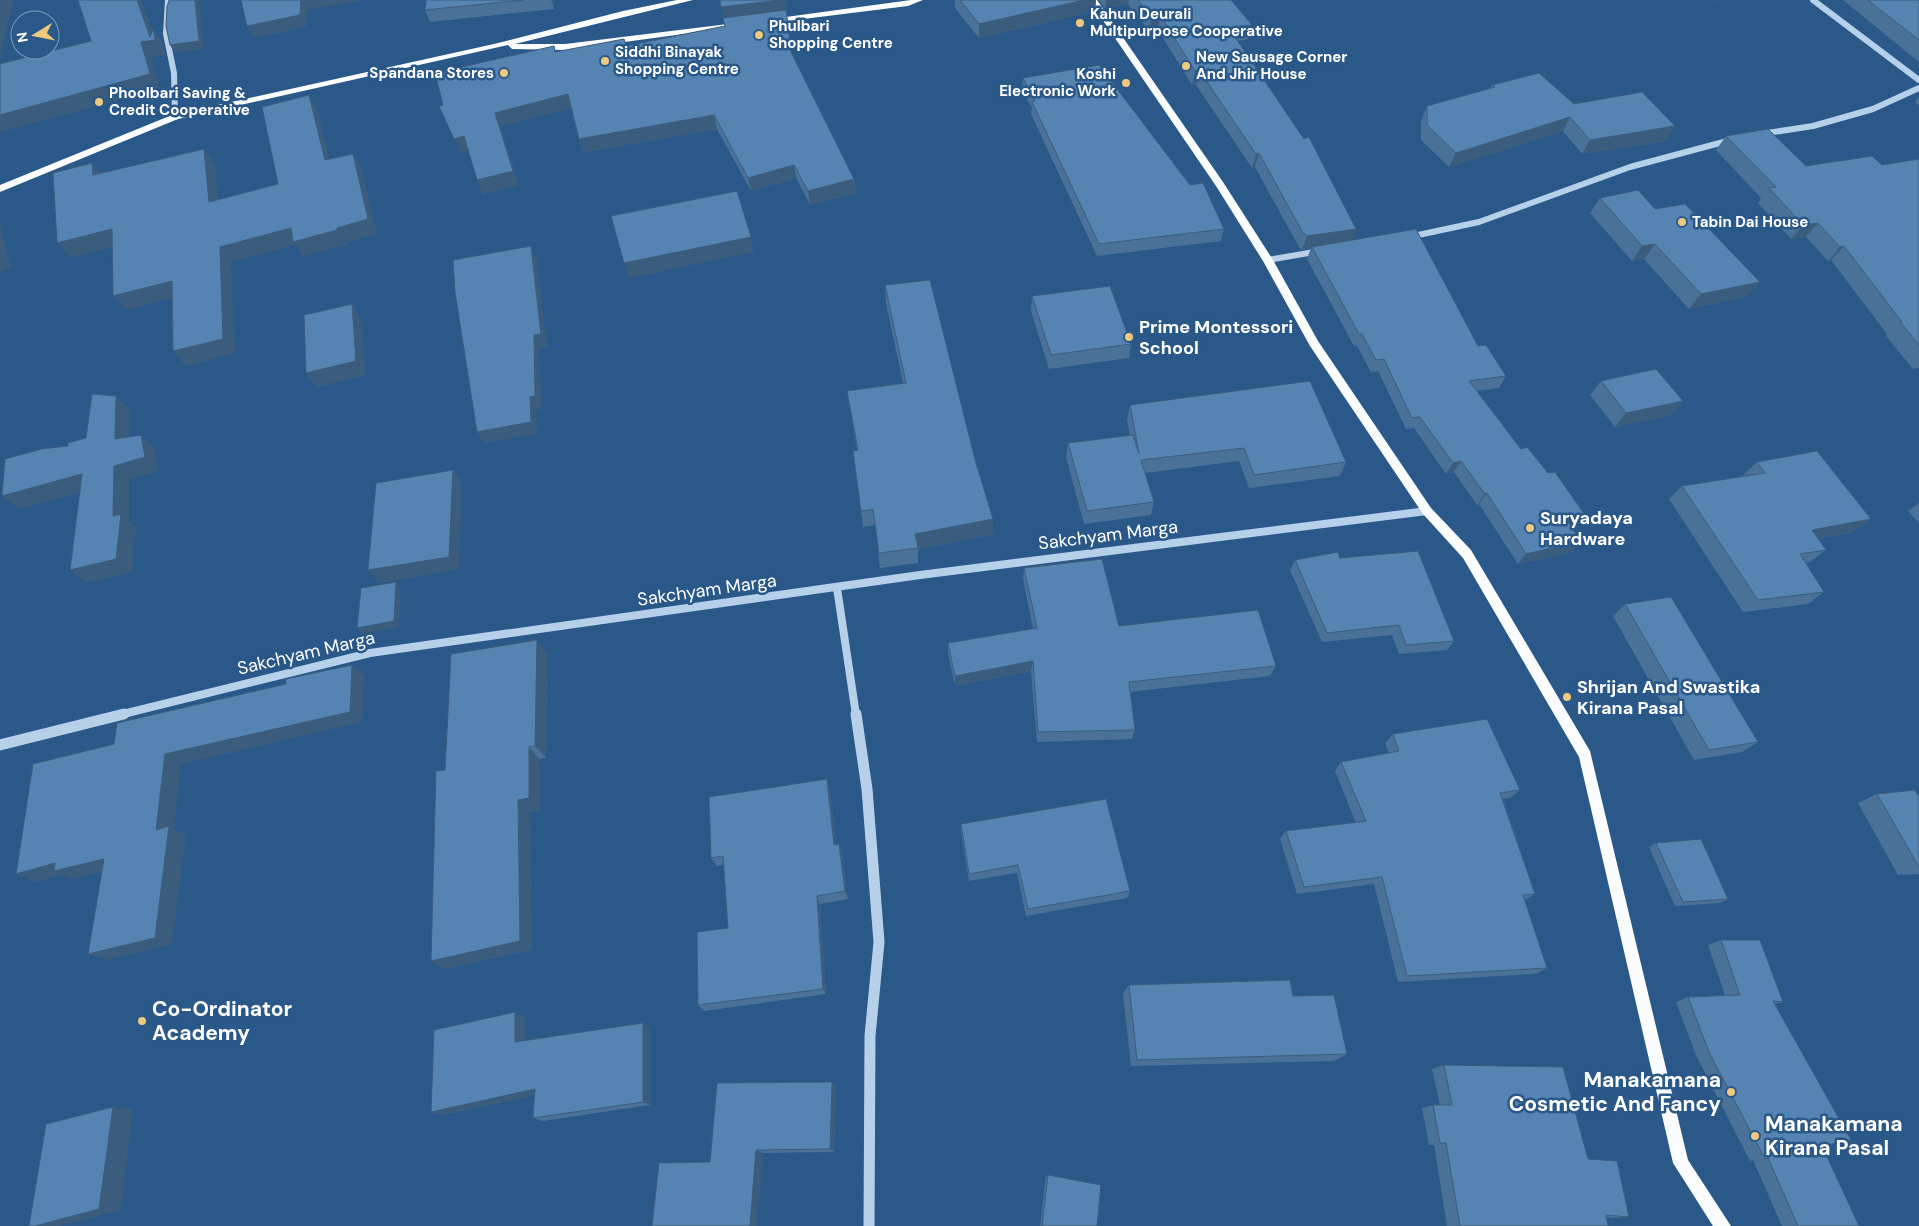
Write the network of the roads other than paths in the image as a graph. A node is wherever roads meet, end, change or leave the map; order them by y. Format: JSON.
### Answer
{"nodes":[{"id":1,"x":168,"y":0,"type":"edge"},
{"id":2,"x":689,"y":0,"type":"edge"},
{"id":3,"x":919,"y":0,"type":"edge"},
{"id":4,"x":1093,"y":0,"type":"edge"},
{"id":5,"x":1813,"y":0,"type":"edge"},
{"id":6,"x":758,"y":23,"type":"edge"},
{"id":7,"x":739,"y":25,"type":"edge"},
{"id":8,"x":495,"y":46,"type":"junction"},
{"id":9,"x":1919,"y":80,"type":"edge"},
{"id":10,"x":1919,"y":88,"type":"edge"},
{"id":11,"x":176,"y":117,"type":"junction"},
{"id":12,"x":1756,"y":134,"type":"edge"},
{"id":13,"x":1739,"y":138,"type":"edge"},
{"id":14,"x":0,"y":189,"type":"edge"},
{"id":15,"x":1397,"y":240,"type":"edge"},
{"id":16,"x":1330,"y":250,"type":"edge"},
{"id":17,"x":1268,"y":260,"type":"junction"},
{"id":18,"x":1427,"y":511,"type":"junction"},
{"id":19,"x":837,"y":588,"type":"junction"},
{"id":20,"x":0,"y":746,"type":"edge"},
{"id":21,"x":869,"y":1226,"type":"edge"},
{"id":22,"x":1722,"y":1226,"type":"edge"}],
"edges":[{"from":1,"to":11,"type":"street"},
{"from":2,"to":8,"type":"main road"},
{"from":3,"to":6,"type":"main road"},
{"from":4,"to":17,"type":"main road"},
{"from":5,"to":9,"type":"street"},
{"from":7,"to":8,"type":"main road"},
{"from":8,"to":11,"type":"main road"},
{"from":10,"to":12,"type":"street"},
{"from":11,"to":14,"type":"main road"},
{"from":13,"to":15,"type":"street"},
{"from":16,"to":17,"type":"street"},
{"from":17,"to":18,"type":"main road"},
{"from":18,"to":19,"type":"street","name":"Sakchyam Marga"},
{"from":18,"to":22,"type":"main road"},
{"from":19,"to":20,"type":"street","name":"Sakchyam Marga"},
{"from":19,"to":21,"type":"street"}]}
